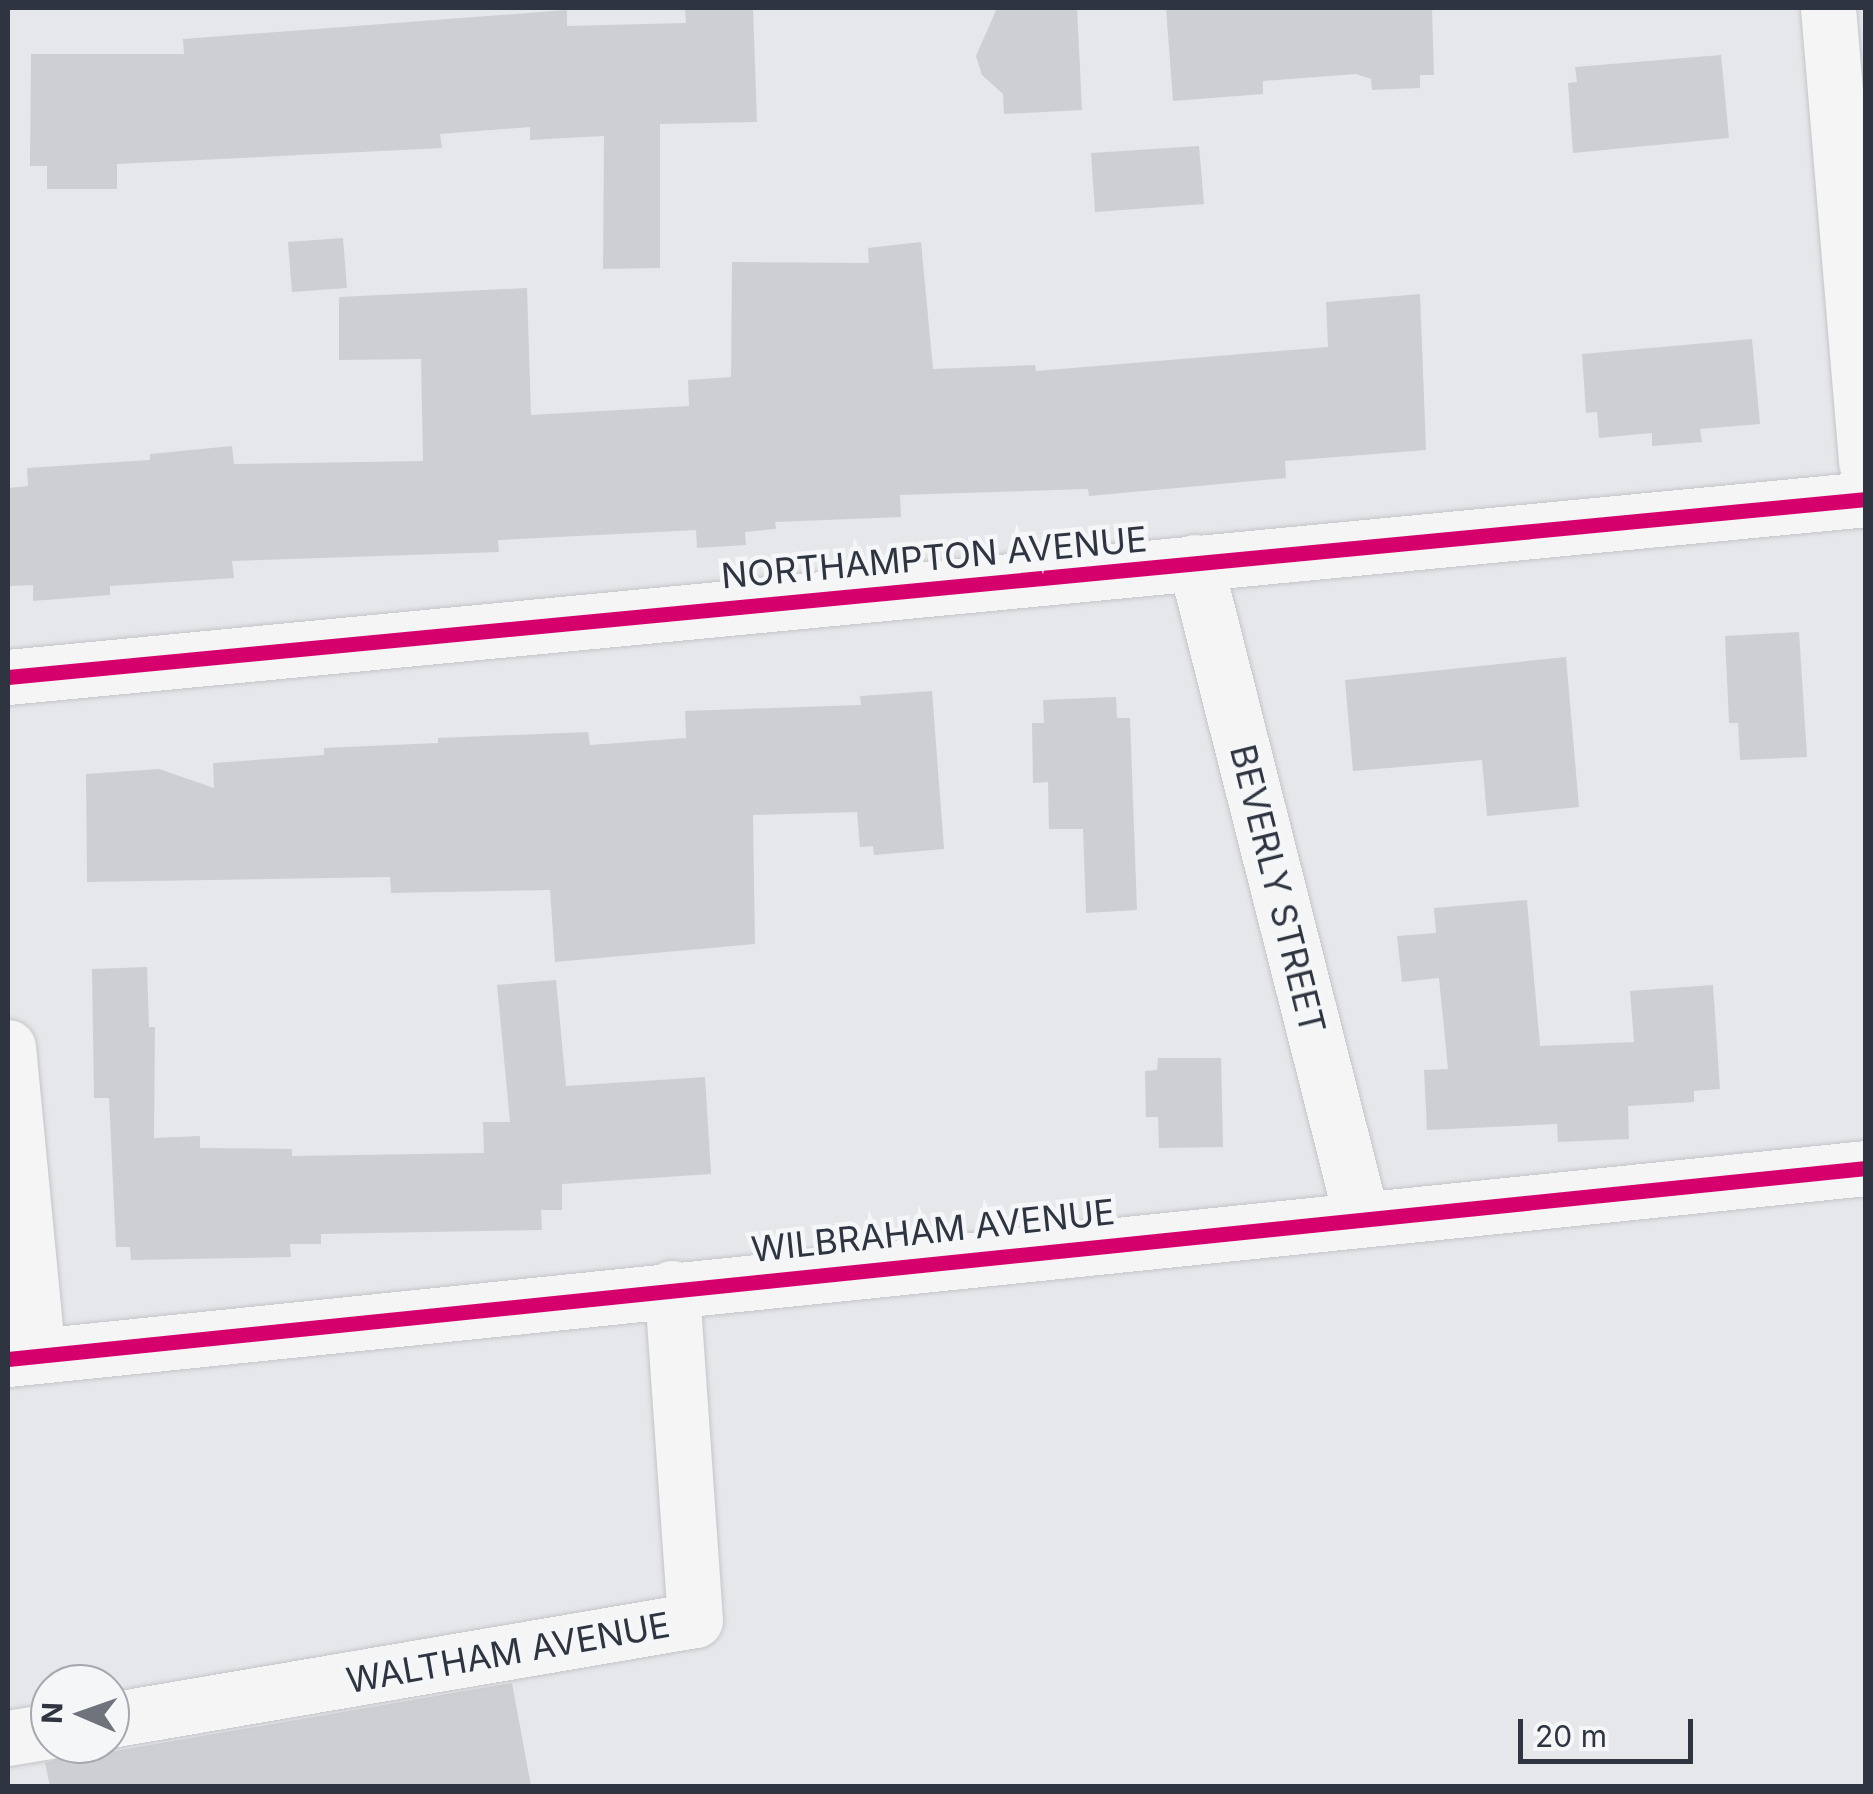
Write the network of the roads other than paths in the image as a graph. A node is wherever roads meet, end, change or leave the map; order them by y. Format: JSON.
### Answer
{"nodes":[{"id":1,"x":1828,"y":8,"type":"edge"},
{"id":2,"x":1866,"y":462,"type":"edge"},
{"id":3,"x":1866,"y":499,"type":"edge"},
{"id":4,"x":1195,"y":562,"type":"junction"},
{"id":5,"x":8,"y":677,"type":"edge"},
{"id":6,"x":8,"y":1046,"type":"edge"},
{"id":7,"x":1866,"y":1168,"type":"edge"},
{"id":8,"x":1360,"y":1216,"type":"junction"},
{"id":9,"x":672,"y":1288,"type":"junction"},
{"id":10,"x":23,"y":1357,"type":"edge"},
{"id":11,"x":130,"y":1717,"type":"edge"}],
"edges":[{"from":1,"to":2,"type":"street"},
{"from":3,"to":4,"type":"street","name":"NORTHAMPTON AVENUE"},
{"from":4,"to":5,"type":"street","name":"NORTHAMPTON AVENUE"},
{"from":4,"to":8,"type":"street","name":"BEVERLY STREET"},
{"from":6,"to":10,"type":"street"},
{"from":7,"to":8,"type":"street","name":"WILBRAHAM AVENUE"},
{"from":8,"to":9,"type":"street","name":"WILBRAHAM AVENUE"},
{"from":9,"to":10,"type":"street","name":"WILBRAHAM AVENUE"},
{"from":9,"to":11,"type":"street","name":"WALTHAM AVENUE"}]}
